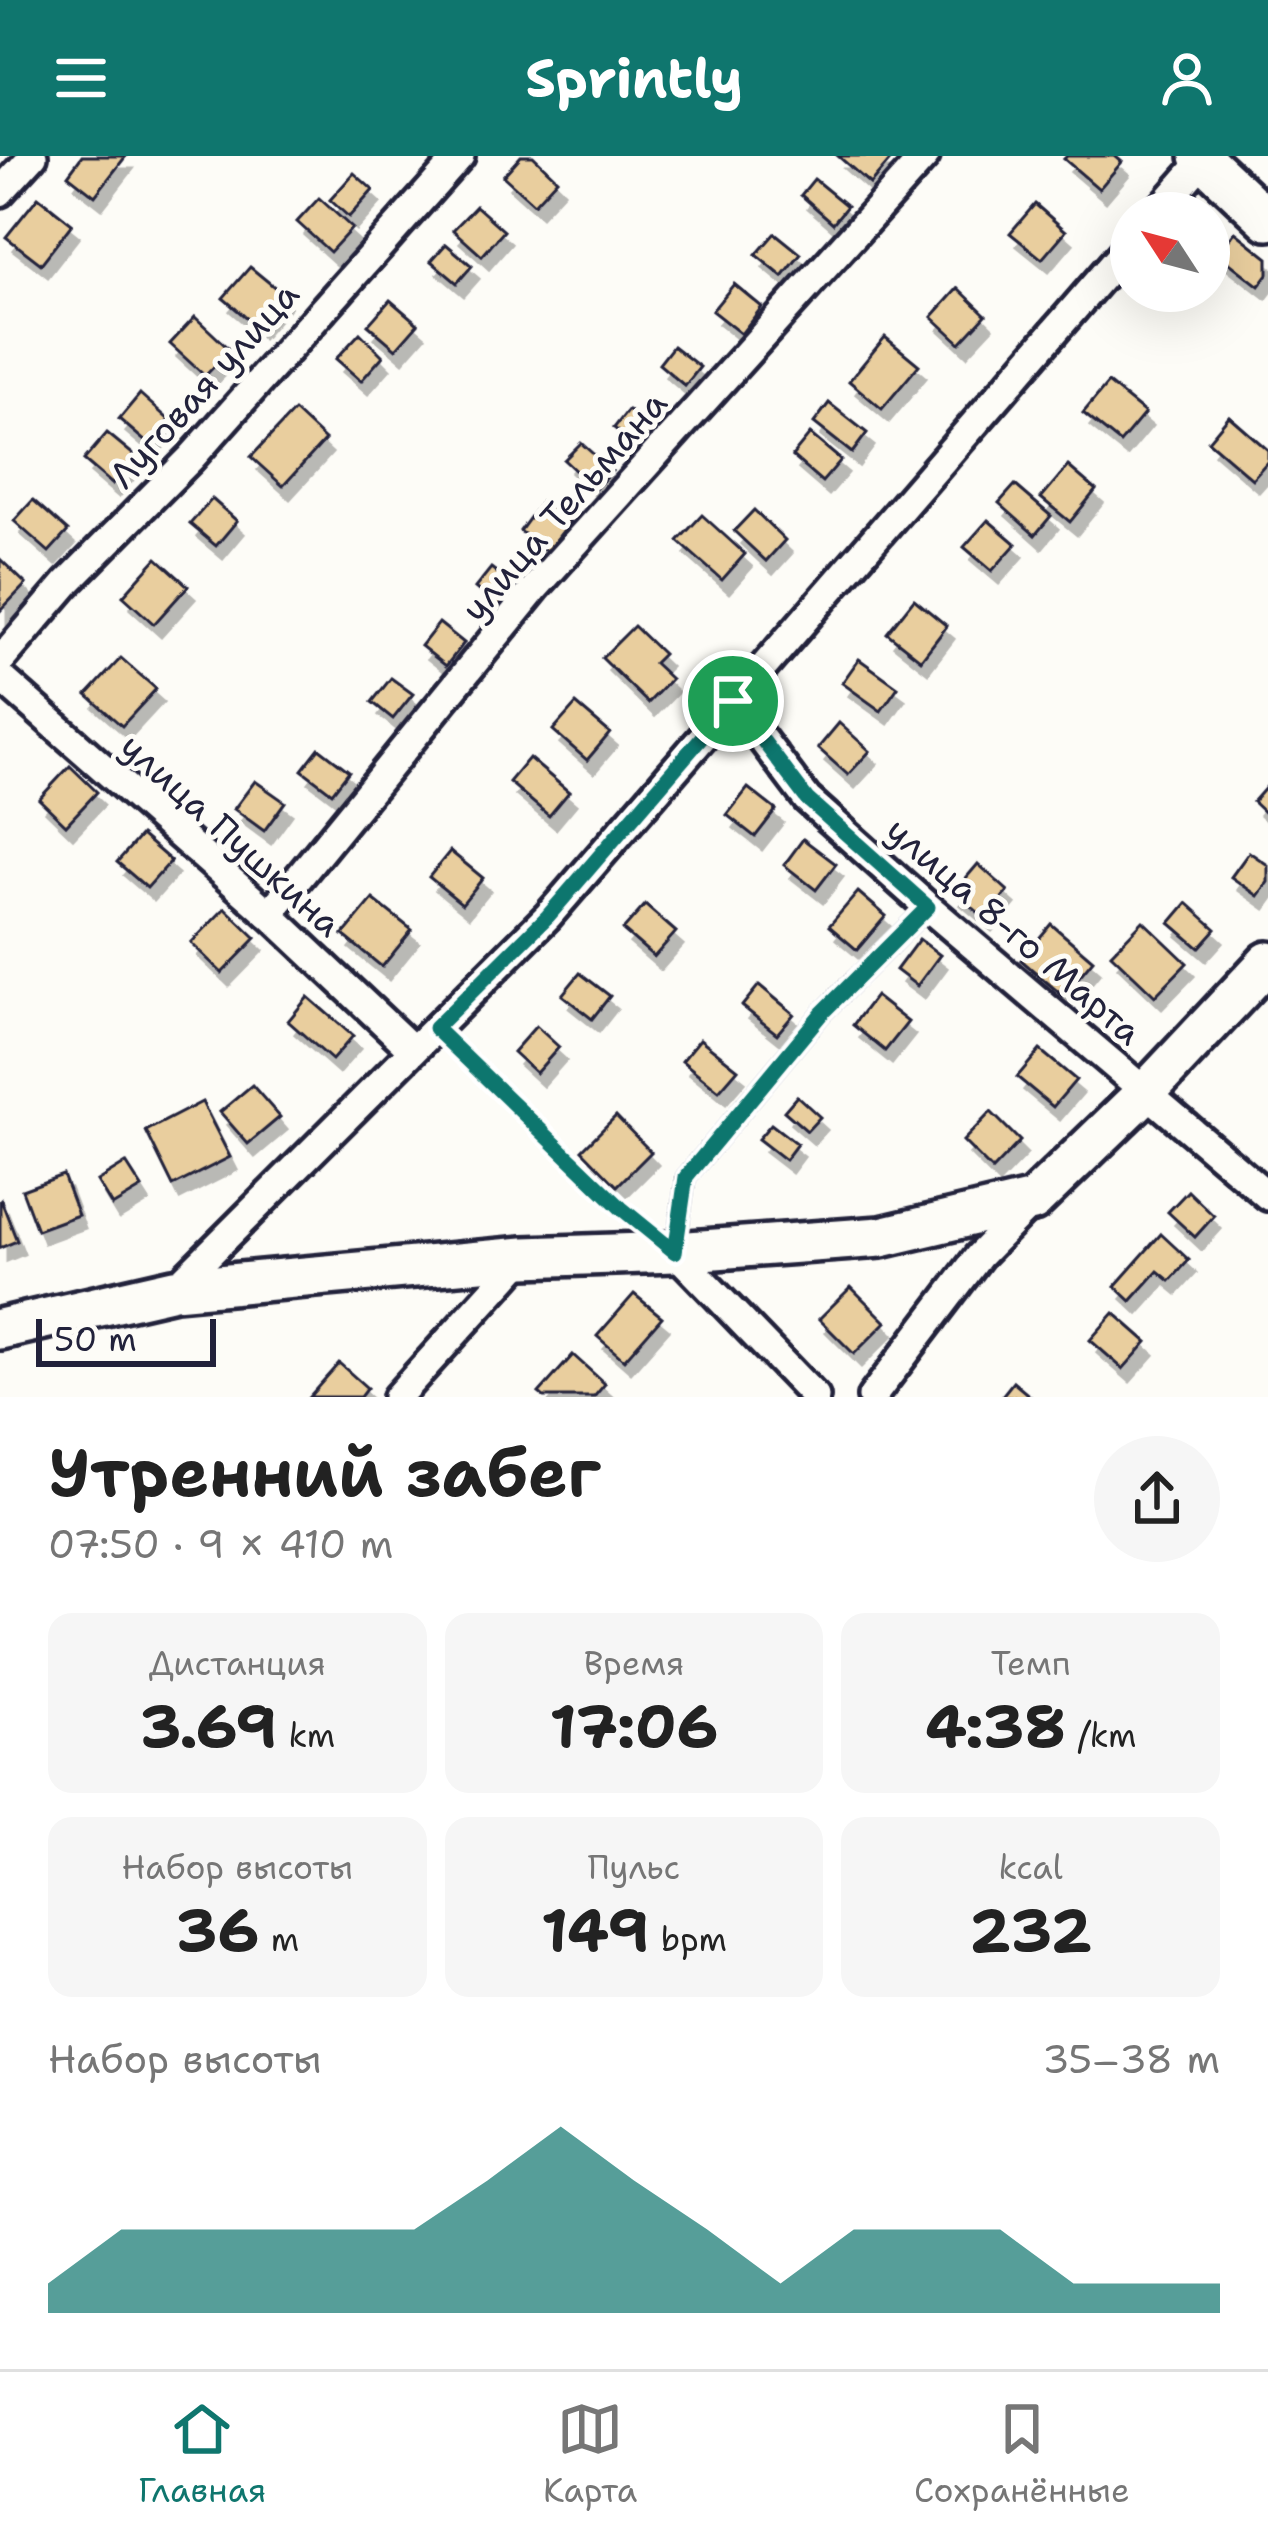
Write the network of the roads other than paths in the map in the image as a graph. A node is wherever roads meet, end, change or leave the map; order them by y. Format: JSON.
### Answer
{"nodes":[{"id":1,"x":33,"y":156,"type":"edge"},
{"id":2,"x":460,"y":156,"type":"edge"},
{"id":3,"x":926,"y":156,"type":"edge"},
{"id":4,"x":1204,"y":157,"type":"edge"},
{"id":5,"x":0,"y":192,"type":"edge"},
{"id":6,"x":1175,"y":192,"type":"edge"},
{"id":7,"x":1268,"y":220,"type":"edge"},
{"id":8,"x":1110,"y":267,"type":"edge"},
{"id":9,"x":0,"y":661,"type":"edge"},
{"id":10,"x":0,"y":676,"type":"edge"},
{"id":11,"x":733,"y":701,"type":"junction"},
{"id":12,"x":928,"y":907,"type":"junction"},
{"id":13,"x":269,"y":914,"type":"junction"},
{"id":14,"x":1268,"y":962,"type":"edge"},
{"id":15,"x":413,"y":1050,"type":"junction"},
{"id":16,"x":1145,"y":1092,"type":"junction"},
{"id":17,"x":1268,"y":1196,"type":"edge"},
{"id":18,"x":1033,"y":1201,"type":"junction"},
{"id":19,"x":675,"y":1252,"type":"junction"},
{"id":20,"x":524,"y":1257,"type":"junction"},
{"id":21,"x":174,"y":1288,"type":"junction"},
{"id":22,"x":0,"y":1329,"type":"edge"},
{"id":23,"x":397,"y":1397,"type":"edge"},
{"id":24,"x":815,"y":1397,"type":"edge"},
{"id":25,"x":872,"y":1397,"type":"edge"}],
"edges":[{"from":1,"to":5,"type":"street"},
{"from":2,"to":9,"type":"street","name":"Луговая улица"},
{"from":3,"to":13,"type":"street","name":"улица Тельмана"},
{"from":4,"to":6,"type":"street"},
{"from":4,"to":7,"type":"street"},
{"from":8,"to":11,"type":"street"},
{"from":10,"to":13,"type":"street","name":"улица Пушкина"},
{"from":11,"to":12,"type":"street","name":"улица 8-го Марта"},
{"from":11,"to":15,"type":"street"},
{"from":12,"to":16,"type":"street","name":"улица 8-го Марта"},
{"from":12,"to":19,"type":"lane"},
{"from":13,"to":15,"type":"street","name":"улица Пушкина"},
{"from":14,"to":16,"type":"street"},
{"from":15,"to":21,"type":"street"},
{"from":16,"to":17,"type":"street","name":"улица 8-го Марта"},
{"from":16,"to":18,"type":"street"},
{"from":18,"to":19,"type":"street"},
{"from":18,"to":25,"type":"street"},
{"from":19,"to":20,"type":"street"},
{"from":19,"to":24,"type":"street"},
{"from":20,"to":21,"type":"street"},
{"from":20,"to":23,"type":"street"},
{"from":21,"to":22,"type":"street"}]}
